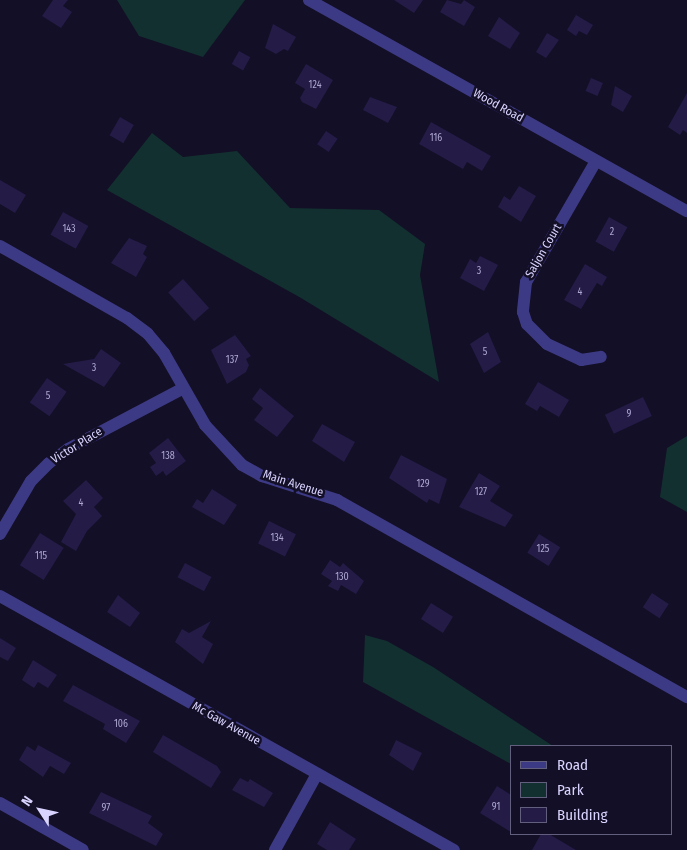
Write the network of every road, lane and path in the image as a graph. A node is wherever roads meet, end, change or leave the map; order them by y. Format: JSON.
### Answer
{"nodes":[{"id":1,"x":309,"y":0,"type":"edge"},
{"id":2,"x":596,"y":161,"type":"junction"},
{"id":3,"x":687,"y":211,"type":"edge"},
{"id":4,"x":0,"y":246,"type":"edge"},
{"id":5,"x":600,"y":357,"type":"dead end"},
{"id":6,"x":182,"y":389,"type":"junction"},
{"id":7,"x":0,"y":534,"type":"edge"},
{"id":8,"x":0,"y":596,"type":"edge"},
{"id":9,"x":687,"y":697,"type":"edge"},
{"id":10,"x":317,"y":774,"type":"junction"},
{"id":11,"x":0,"y":803,"type":"edge"},
{"id":12,"x":83,"y":850,"type":"edge"},
{"id":13,"x":275,"y":850,"type":"edge"},
{"id":14,"x":454,"y":850,"type":"edge"}],
"edges":[{"from":1,"to":2,"type":"street","name":"Wood Road"},
{"from":2,"to":3,"type":"street","name":"Wood Road"},
{"from":2,"to":5,"type":"street","name":"Saljon Court"},
{"from":4,"to":6,"type":"street","name":"Main Avenue"},
{"from":6,"to":7,"type":"street","name":"Victor Place"},
{"from":6,"to":9,"type":"street","name":"Main Avenue"},
{"from":8,"to":10,"type":"street","name":"Mc Gaw Avenue"},
{"from":10,"to":13,"type":"street"},
{"from":10,"to":14,"type":"street","name":"Mc Gaw Avenue"},
{"from":11,"to":12,"type":"street"}]}
